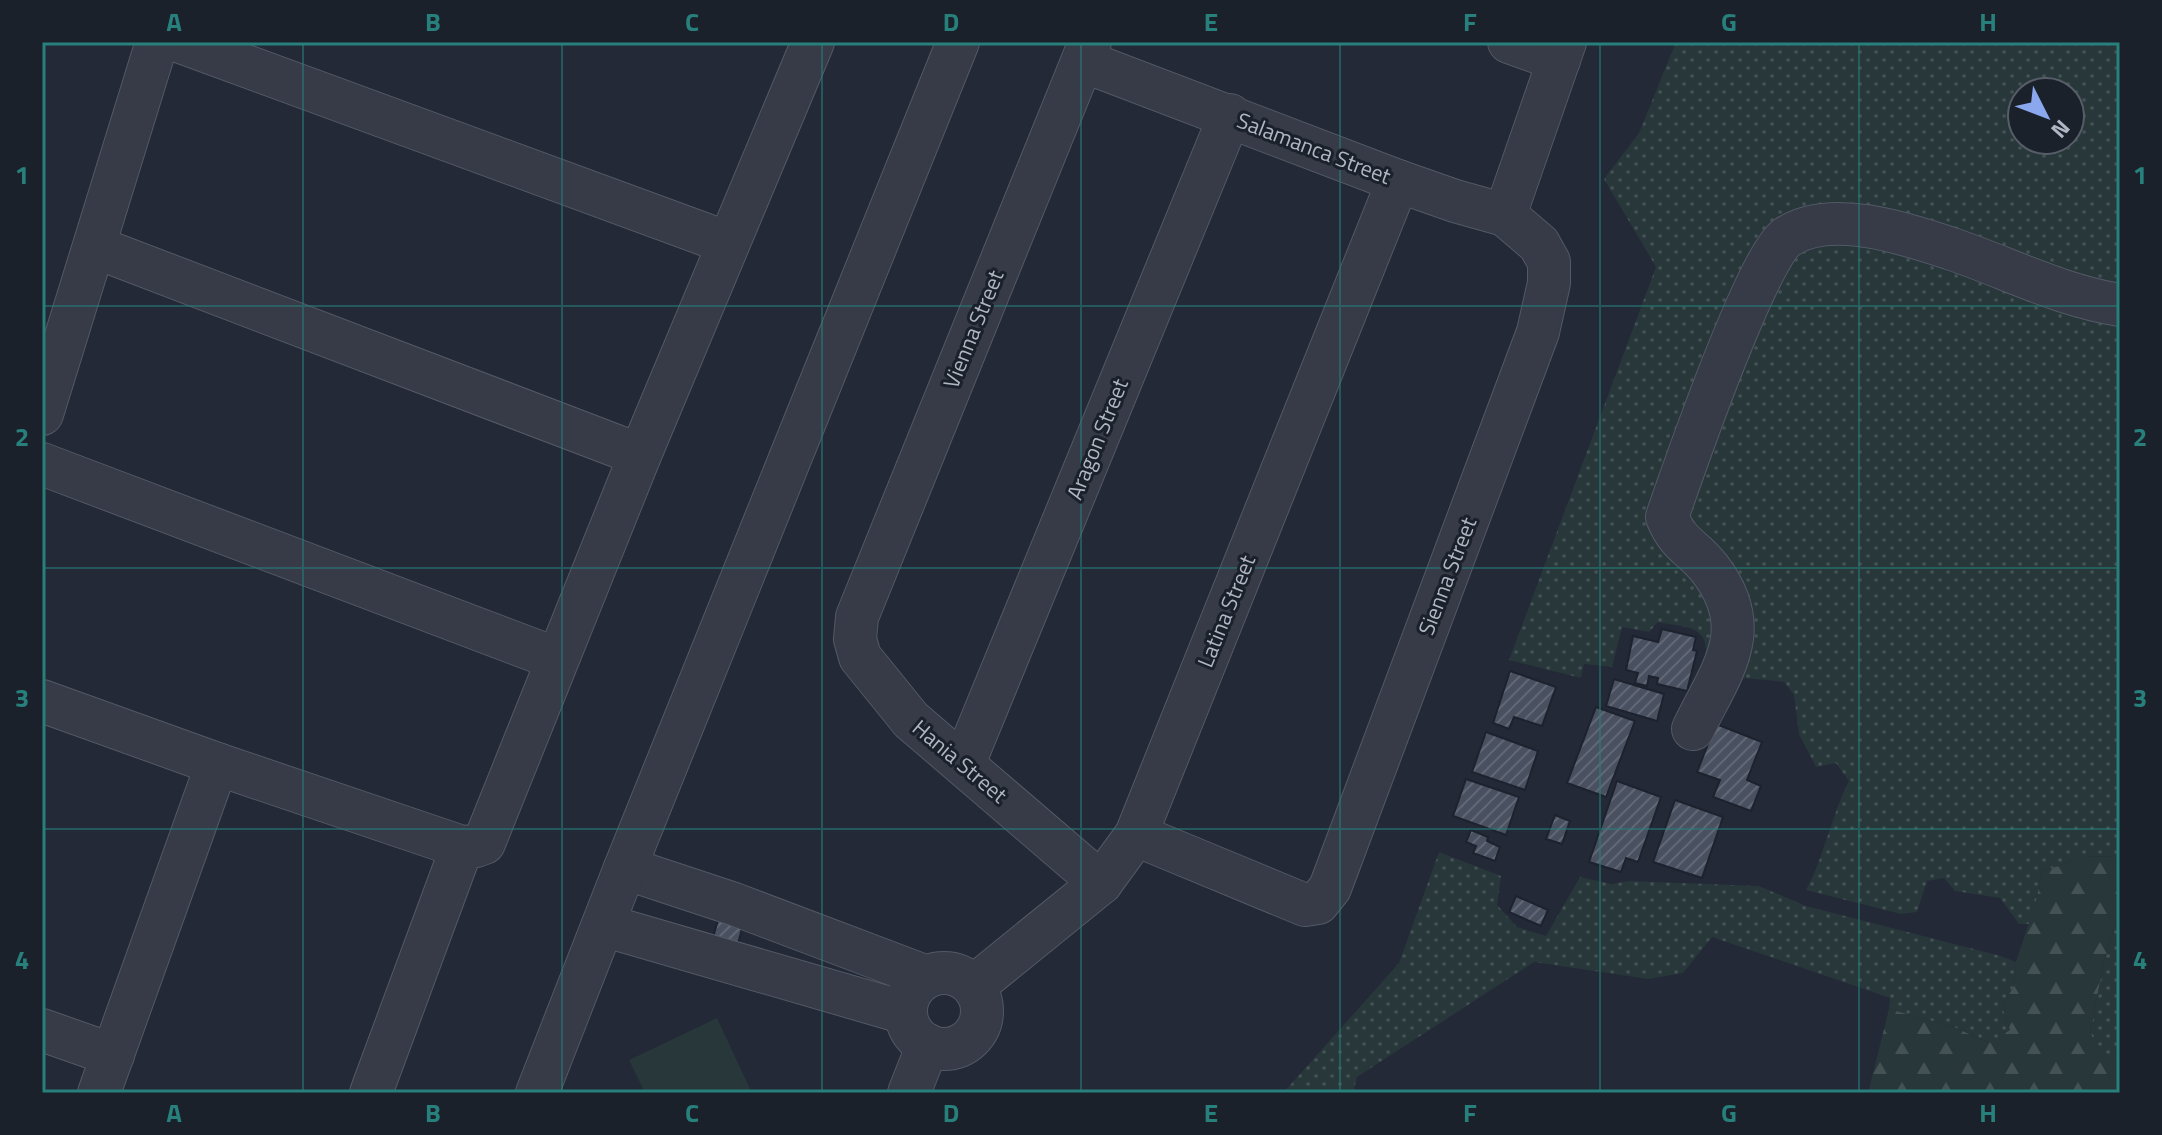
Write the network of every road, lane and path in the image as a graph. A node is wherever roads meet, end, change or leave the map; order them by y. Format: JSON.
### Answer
{"nodes":[{"id":1,"x":157,"y":42,"type":"edge"},
{"id":2,"x":181,"y":42,"type":"edge"},
{"id":3,"x":958,"y":42,"type":"edge"},
{"id":4,"x":1509,"y":42,"type":"edge"},
{"id":5,"x":807,"y":44,"type":"edge"},
{"id":6,"x":1086,"y":51,"type":"edge"},
{"id":7,"x":1562,"y":51,"type":"edge"},
{"id":8,"x":1230,"y":115,"type":"junction"},
{"id":9,"x":1398,"y":181,"type":"junction"},
{"id":10,"x":1505,"y":215,"type":"junction"},
{"id":11,"x":728,"y":243,"type":"junction"},
{"id":12,"x":1539,"y":244,"type":"joint"},
{"id":13,"x":95,"y":247,"type":"junction"},
{"id":14,"x":2120,"y":305,"type":"edge"},
{"id":15,"x":42,"y":414,"type":"edge"},
{"id":16,"x":640,"y":455,"type":"junction"},
{"id":17,"x":42,"y":464,"type":"edge"},
{"id":18,"x":857,"y":617,"type":"joint"},
{"id":19,"x":557,"y":659,"type":"junction"},
{"id":20,"x":42,"y":701,"type":"edge"},
{"id":21,"x":1693,"y":729,"type":"dead end"},
{"id":22,"x":964,"y":763,"type":"junction"},
{"id":23,"x":217,"y":764,"type":"junction"},
{"id":24,"x":1136,"y":835,"type":"junction"},
{"id":25,"x":462,"y":847,"type":"junction"},
{"id":26,"x":625,"y":868,"type":"junction"},
{"id":27,"x":1101,"y":883,"type":"junction"},
{"id":28,"x":690,"y":889,"type":"junction"},
{"id":29,"x":774,"y":919,"type":"junction"},
{"id":30,"x":603,"y":925,"type":"junction"},
{"id":31,"x":671,"y":944,"type":"junction"},
{"id":32,"x":759,"y":969,"type":"junction"},
{"id":33,"x":927,"y":977,"type":"junction"},
{"id":34,"x":974,"y":986,"type":"junction"},
{"id":35,"x":917,"y":1029,"type":"junction"},
{"id":36,"x":42,"y":1030,"type":"edge"},
{"id":37,"x":106,"y":1074,"type":"edge"},
{"id":38,"x":371,"y":1093,"type":"edge"},
{"id":39,"x":537,"y":1093,"type":"edge"},
{"id":40,"x":909,"y":1093,"type":"edge"}],
"edges":[{"from":1,"to":13,"type":"street"},
{"from":2,"to":11,"type":"street"},
{"from":3,"to":26,"type":"street"},
{"from":4,"to":7,"type":"street"},
{"from":5,"to":11,"type":"street"},
{"from":6,"to":8,"type":"street","name":"Salamanca Street"},
{"from":6,"to":18,"type":"street","name":"Vienna Street"},
{"from":7,"to":10,"type":"street"},
{"from":8,"to":9,"type":"street","name":"Salamanca Street"},
{"from":8,"to":22,"type":"street","name":"Aragon Street"},
{"from":9,"to":10,"type":"street","name":"Salamanca Street"},
{"from":9,"to":24,"type":"street","name":"Latina Street"},
{"from":10,"to":12,"type":"street","name":"Salamanca Street"},
{"from":11,"to":16,"type":"street"},
{"from":12,"to":24,"type":"street","name":"Sienna Street"},
{"from":13,"to":15,"type":"street"},
{"from":13,"to":16,"type":"street"},
{"from":14,"to":21,"type":"street"},
{"from":16,"to":19,"type":"street"},
{"from":17,"to":19,"type":"street"},
{"from":18,"to":22,"type":"street","name":"Hania Street"},
{"from":19,"to":25,"type":"street"},
{"from":20,"to":23,"type":"street"},
{"from":22,"to":27,"type":"street","name":"Hania Street"},
{"from":23,"to":25,"type":"street"},
{"from":23,"to":37,"type":"street"},
{"from":24,"to":27,"type":"street","name":"Latina Street"},
{"from":25,"to":38,"type":"street"},
{"from":26,"to":28,"type":"street"},
{"from":26,"to":30,"type":"street"},
{"from":27,"to":34,"type":"street","name":"Latina Street"},
{"from":28,"to":29,"type":"street"},
{"from":28,"to":31,"type":"street"},
{"from":29,"to":32,"type":"street"},
{"from":29,"to":33,"type":"street"},
{"from":30,"to":31,"type":"street"},
{"from":30,"to":39,"type":"street"},
{"from":31,"to":32,"type":"street"},
{"from":32,"to":35,"type":"street"},
{"from":33,"to":34,"type":"street"},
{"from":33,"to":35,"type":"street"},
{"from":34,"to":35,"type":"street"},
{"from":35,"to":40,"type":"street"},
{"from":36,"to":37,"type":"street"}]}
